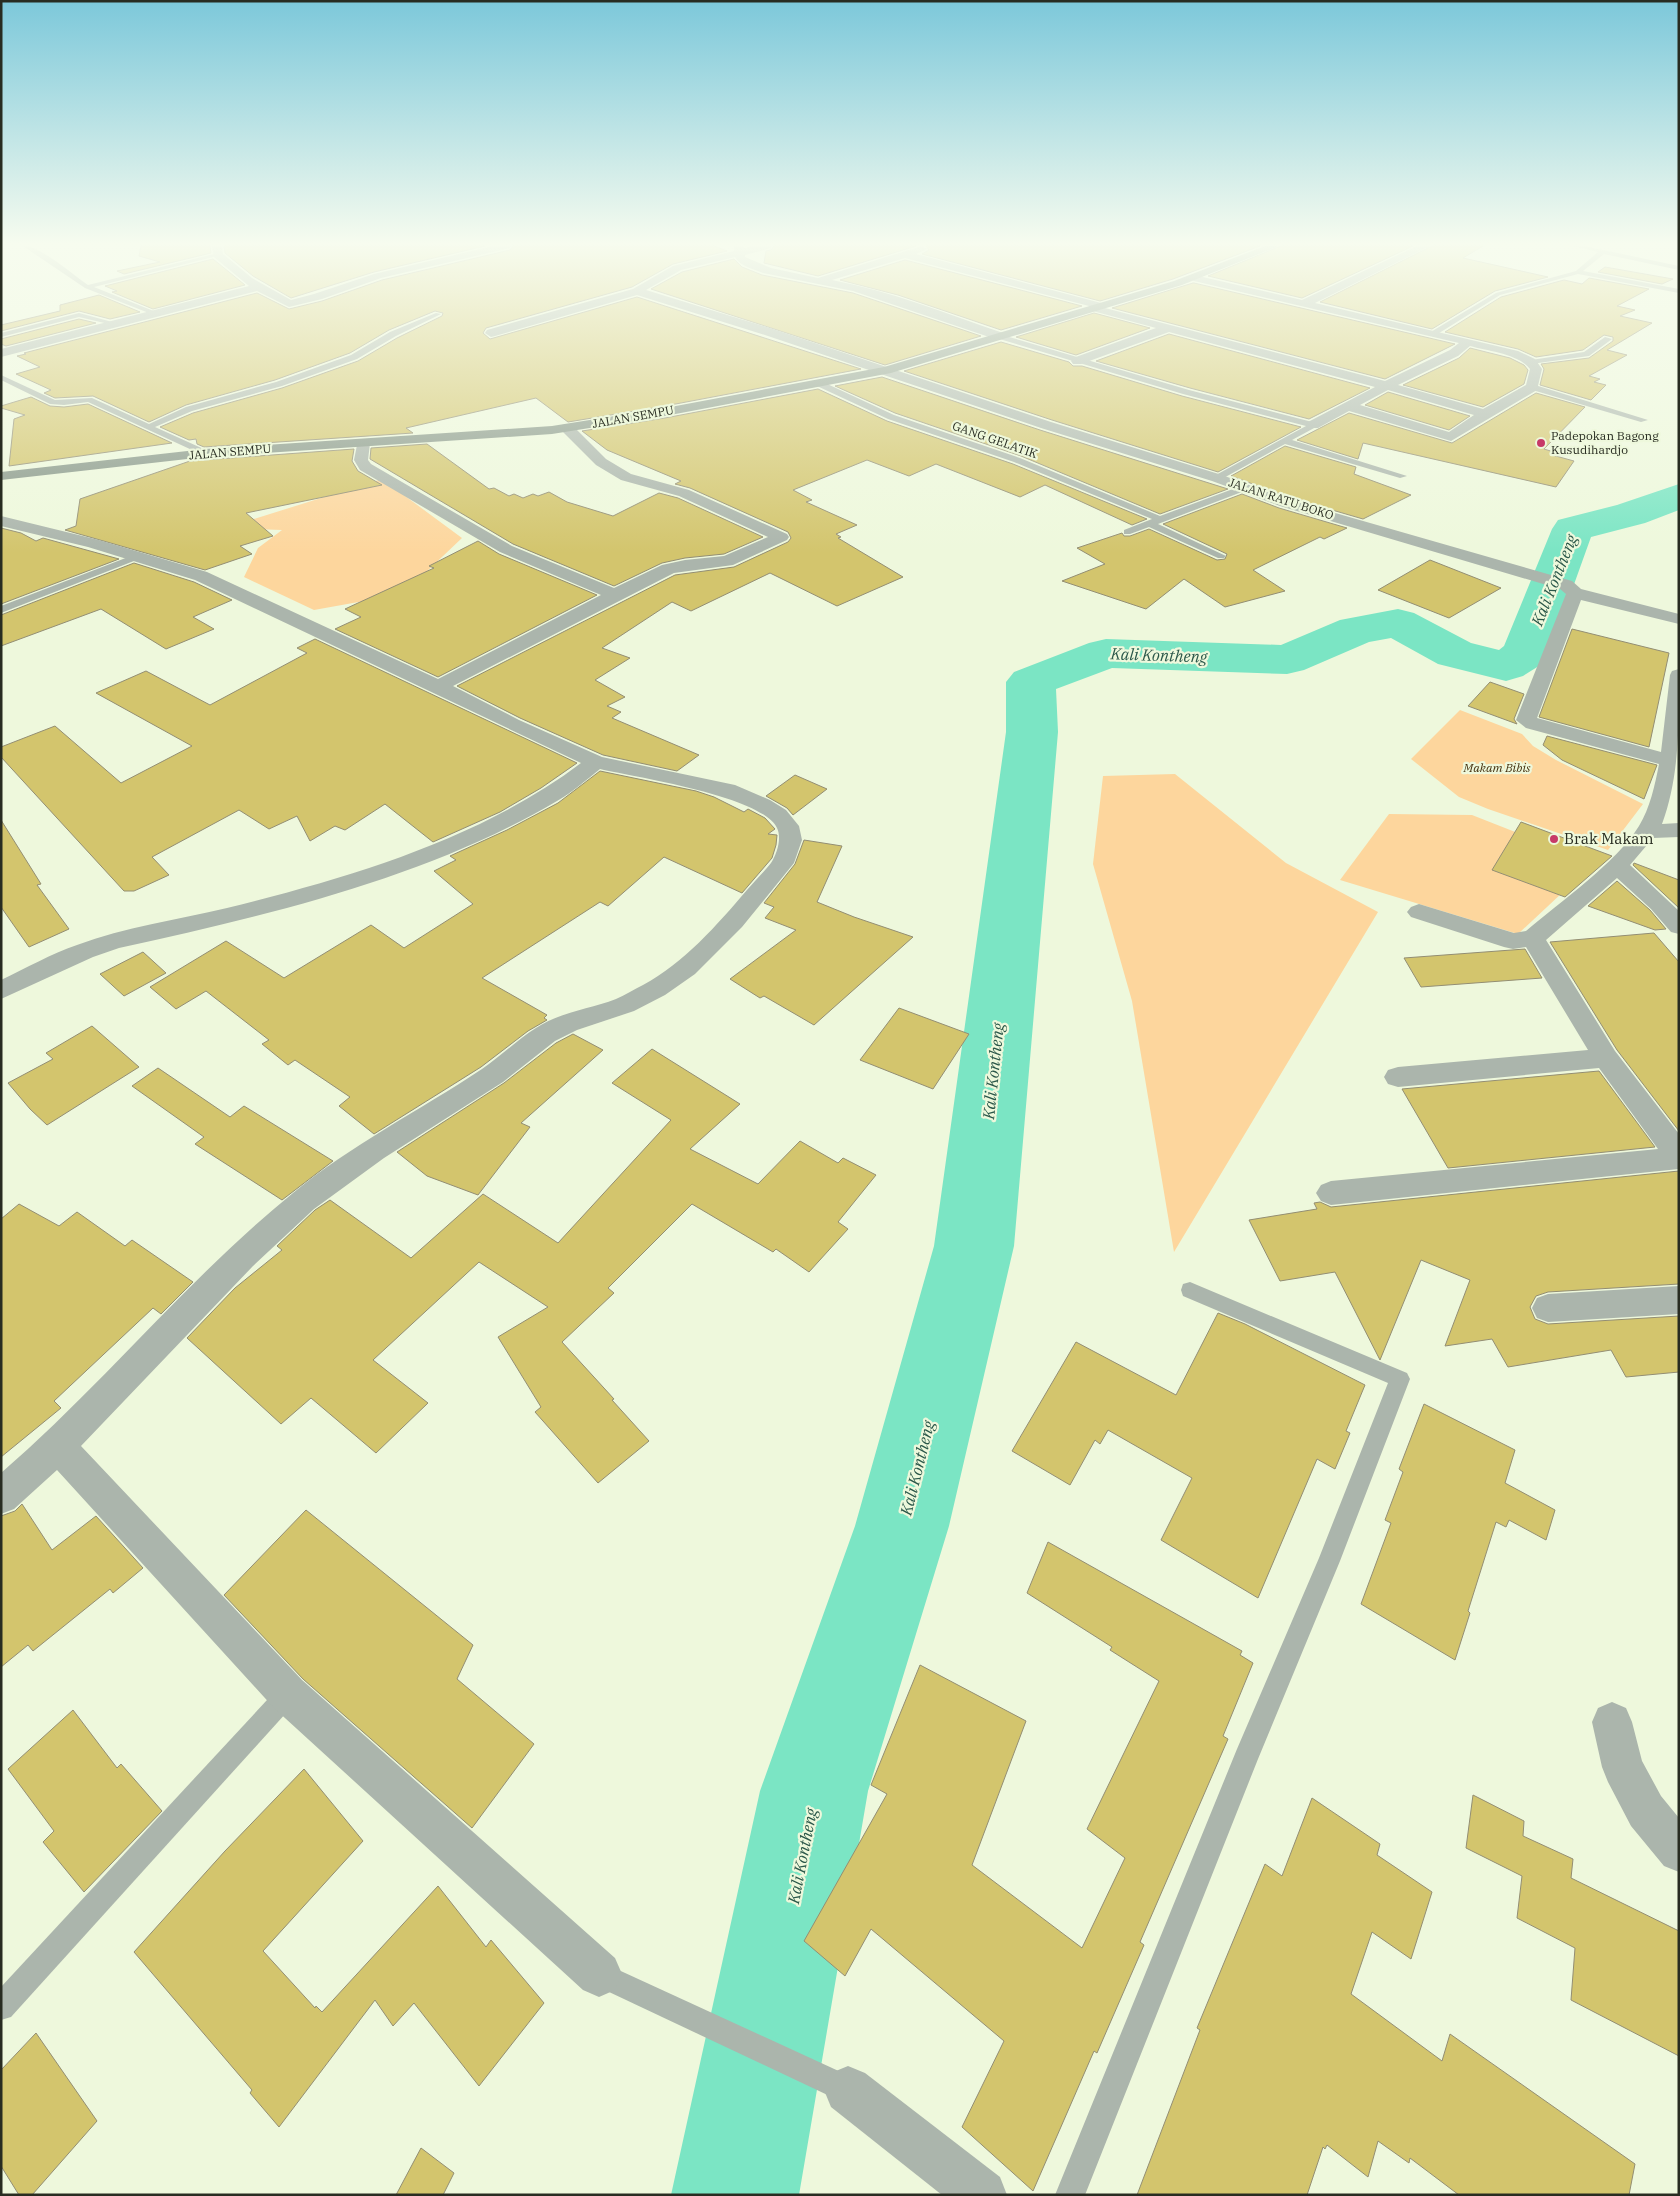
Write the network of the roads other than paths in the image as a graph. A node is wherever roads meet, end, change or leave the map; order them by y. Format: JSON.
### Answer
{"nodes":[{"id":1,"x":21,"y":348,"type":"edge"},
{"id":2,"x":368,"y":348,"type":"edge"},
{"id":3,"x":820,"y":348,"type":"edge"},
{"id":4,"x":958,"y":348,"type":"edge"},
{"id":5,"x":1038,"y":348,"type":"edge"},
{"id":6,"x":1112,"y":348,"type":"edge"},
{"id":7,"x":1246,"y":348,"type":"edge"},
{"id":8,"x":1459,"y":348,"type":"edge"},
{"id":9,"x":1493,"y":348,"type":"edge"},
{"id":10,"x":1594,"y":348,"type":"edge"},
{"id":11,"x":1,"y":354,"type":"edge"},
{"id":12,"x":1077,"y":361,"type":"junction"},
{"id":13,"x":1531,"y":362,"type":"junction"},
{"id":14,"x":886,"y":370,"type":"junction"},
{"id":15,"x":1,"y":377,"type":"edge"},
{"id":16,"x":820,"y":384,"type":"junction"},
{"id":17,"x":1387,"y":386,"type":"junction"},
{"id":18,"x":1532,"y":387,"type":"junction"},
{"id":19,"x":1347,"y":406,"type":"junction"},
{"id":20,"x":1486,"y":414,"type":"junction"},
{"id":21,"x":1644,"y":420,"type":"dead end"},
{"id":22,"x":1313,"y":425,"type":"junction"},
{"id":23,"x":149,"y":427,"type":"junction"},
{"id":24,"x":567,"y":428,"type":"junction"},
{"id":25,"x":1285,"y":441,"type":"junction"},
{"id":26,"x":363,"y":443,"type":"junction"},
{"id":27,"x":205,"y":453,"type":"junction"},
{"id":28,"x":1,"y":476,"type":"edge"},
{"id":29,"x":1403,"y":476,"type":"dead end"},
{"id":30,"x":1217,"y":478,"type":"junction"},
{"id":31,"x":1244,"y":488,"type":"junction"},
{"id":32,"x":1161,"y":520,"type":"junction"},
{"id":33,"x":1,"y":521,"type":"edge"},
{"id":34,"x":1150,"y":524,"type":"junction"},
{"id":35,"x":1127,"y":532,"type":"dead end"},
{"id":36,"x":1221,"y":556,"type":"dead end"},
{"id":37,"x":136,"y":557,"type":"junction"},
{"id":38,"x":1570,"y":589,"type":"junction"},
{"id":39,"x":615,"y":594,"type":"junction"},
{"id":40,"x":1,"y":610,"type":"edge"},
{"id":41,"x":1679,"y":619,"type":"edge"},
{"id":42,"x":1679,"y":675,"type":"edge"},
{"id":43,"x":438,"y":686,"type":"junction"},
{"id":44,"x":1671,"y":761,"type":"junction"},
{"id":45,"x":596,"y":762,"type":"junction"},
{"id":46,"x":1679,"y":830,"type":"edge"},
{"id":47,"x":1646,"y":832,"type":"junction"},
{"id":48,"x":1617,"y":866,"type":"junction"},
{"id":49,"x":1419,"y":912,"type":"dead end"},
{"id":50,"x":1679,"y":926,"type":"edge"},
{"id":51,"x":1533,"y":938,"type":"junction"},
{"id":52,"x":1,"y":990,"type":"edge"},
{"id":53,"x":1606,"y":1058,"type":"junction"},
{"id":54,"x":1398,"y":1077,"type":"dead end"},
{"id":55,"x":1679,"y":1157,"type":"edge"},
{"id":56,"x":1330,"y":1193,"type":"dead end"},
{"id":57,"x":1190,"y":1290,"type":"dead end"},
{"id":58,"x":1679,"y":1300,"type":"edge"},
{"id":59,"x":1548,"y":1308,"type":"dead end"},
{"id":60,"x":58,"y":1446,"type":"junction"},
{"id":61,"x":1,"y":1497,"type":"edge"},
{"id":62,"x":288,"y":1694,"type":"junction"},
{"id":63,"x":1612,"y":1722,"type":"dead end"},
{"id":64,"x":1679,"y":1851,"type":"edge"},
{"id":65,"x":599,"y":1974,"type":"joint"},
{"id":66,"x":1,"y":2007,"type":"edge"},
{"id":67,"x":848,"y":2090,"type":"joint"},
{"id":68,"x":982,"y":2195,"type":"edge"},
{"id":69,"x":1070,"y":2195,"type":"edge"}],
"edges":[{"from":1,"to":11,"type":"street"},
{"from":2,"to":23,"type":"lane"},
{"from":3,"to":14,"type":"street","name":"JALAN RATU BOKO"},
{"from":4,"to":14,"type":"main road","name":"JALAN SEMPU"},
{"from":5,"to":12,"type":"lane"},
{"from":6,"to":12,"type":"street"},
{"from":7,"to":17,"type":"street"},
{"from":8,"to":17,"type":"street"},
{"from":9,"to":13,"type":"street"},
{"from":10,"to":13,"type":"lane"},
{"from":12,"to":22,"type":"lane"},
{"from":13,"to":18,"type":"street"},
{"from":14,"to":16,"type":"main road","name":"JALAN SEMPU"},
{"from":14,"to":30,"type":"street","name":"JALAN RATU BOKO"},
{"from":15,"to":23,"type":"lane"},
{"from":16,"to":24,"type":"main road","name":"JALAN SEMPU"},
{"from":16,"to":32,"type":"lane","name":"GANG GELATIK"},
{"from":17,"to":19,"type":"street"},
{"from":17,"to":20,"type":"street"},
{"from":18,"to":20,"type":"street"},
{"from":18,"to":21,"type":"lane"},
{"from":19,"to":20,"type":"street"},
{"from":19,"to":22,"type":"street"},
{"from":22,"to":25,"type":"lane"},
{"from":23,"to":27,"type":"lane"},
{"from":24,"to":26,"type":"main road","name":"JALAN SEMPU"},
{"from":24,"to":39,"type":"street"},
{"from":25,"to":29,"type":"lane"},
{"from":25,"to":30,"type":"lane"},
{"from":26,"to":27,"type":"main road","name":"JALAN SEMPU"},
{"from":26,"to":39,"type":"street"},
{"from":27,"to":28,"type":"main road","name":"JALAN SEMPU"},
{"from":30,"to":31,"type":"street","name":"JALAN RATU BOKO"},
{"from":31,"to":32,"type":"lane"},
{"from":31,"to":38,"type":"street","name":"JALAN RATU BOKO"},
{"from":32,"to":34,"type":"lane"},
{"from":33,"to":37,"type":"street"},
{"from":34,"to":35,"type":"lane"},
{"from":34,"to":36,"type":"lane"},
{"from":37,"to":40,"type":"lane"},
{"from":37,"to":43,"type":"street"},
{"from":38,"to":41,"type":"street","name":"JALAN RATU BOKO"},
{"from":38,"to":44,"type":"street"},
{"from":39,"to":43,"type":"street"},
{"from":42,"to":44,"type":"street"},
{"from":43,"to":45,"type":"street"},
{"from":44,"to":47,"type":"street"},
{"from":45,"to":52,"type":"street"},
{"from":45,"to":60,"type":"street"},
{"from":46,"to":47,"type":"street"},
{"from":47,"to":48,"type":"street"},
{"from":48,"to":50,"type":"street"},
{"from":48,"to":51,"type":"street"},
{"from":49,"to":51,"type":"street"},
{"from":51,"to":53,"type":"street"},
{"from":53,"to":54,"type":"street"},
{"from":53,"to":55,"type":"street"},
{"from":55,"to":56,"type":"street"},
{"from":57,"to":69,"type":"lane"},
{"from":58,"to":59,"type":"street"},
{"from":60,"to":61,"type":"street"},
{"from":60,"to":62,"type":"street"},
{"from":62,"to":65,"type":"street"},
{"from":62,"to":66,"type":"lane"},
{"from":63,"to":64,"type":"street"},
{"from":65,"to":67,"type":"lane"},
{"from":67,"to":68,"type":"street"}]}
